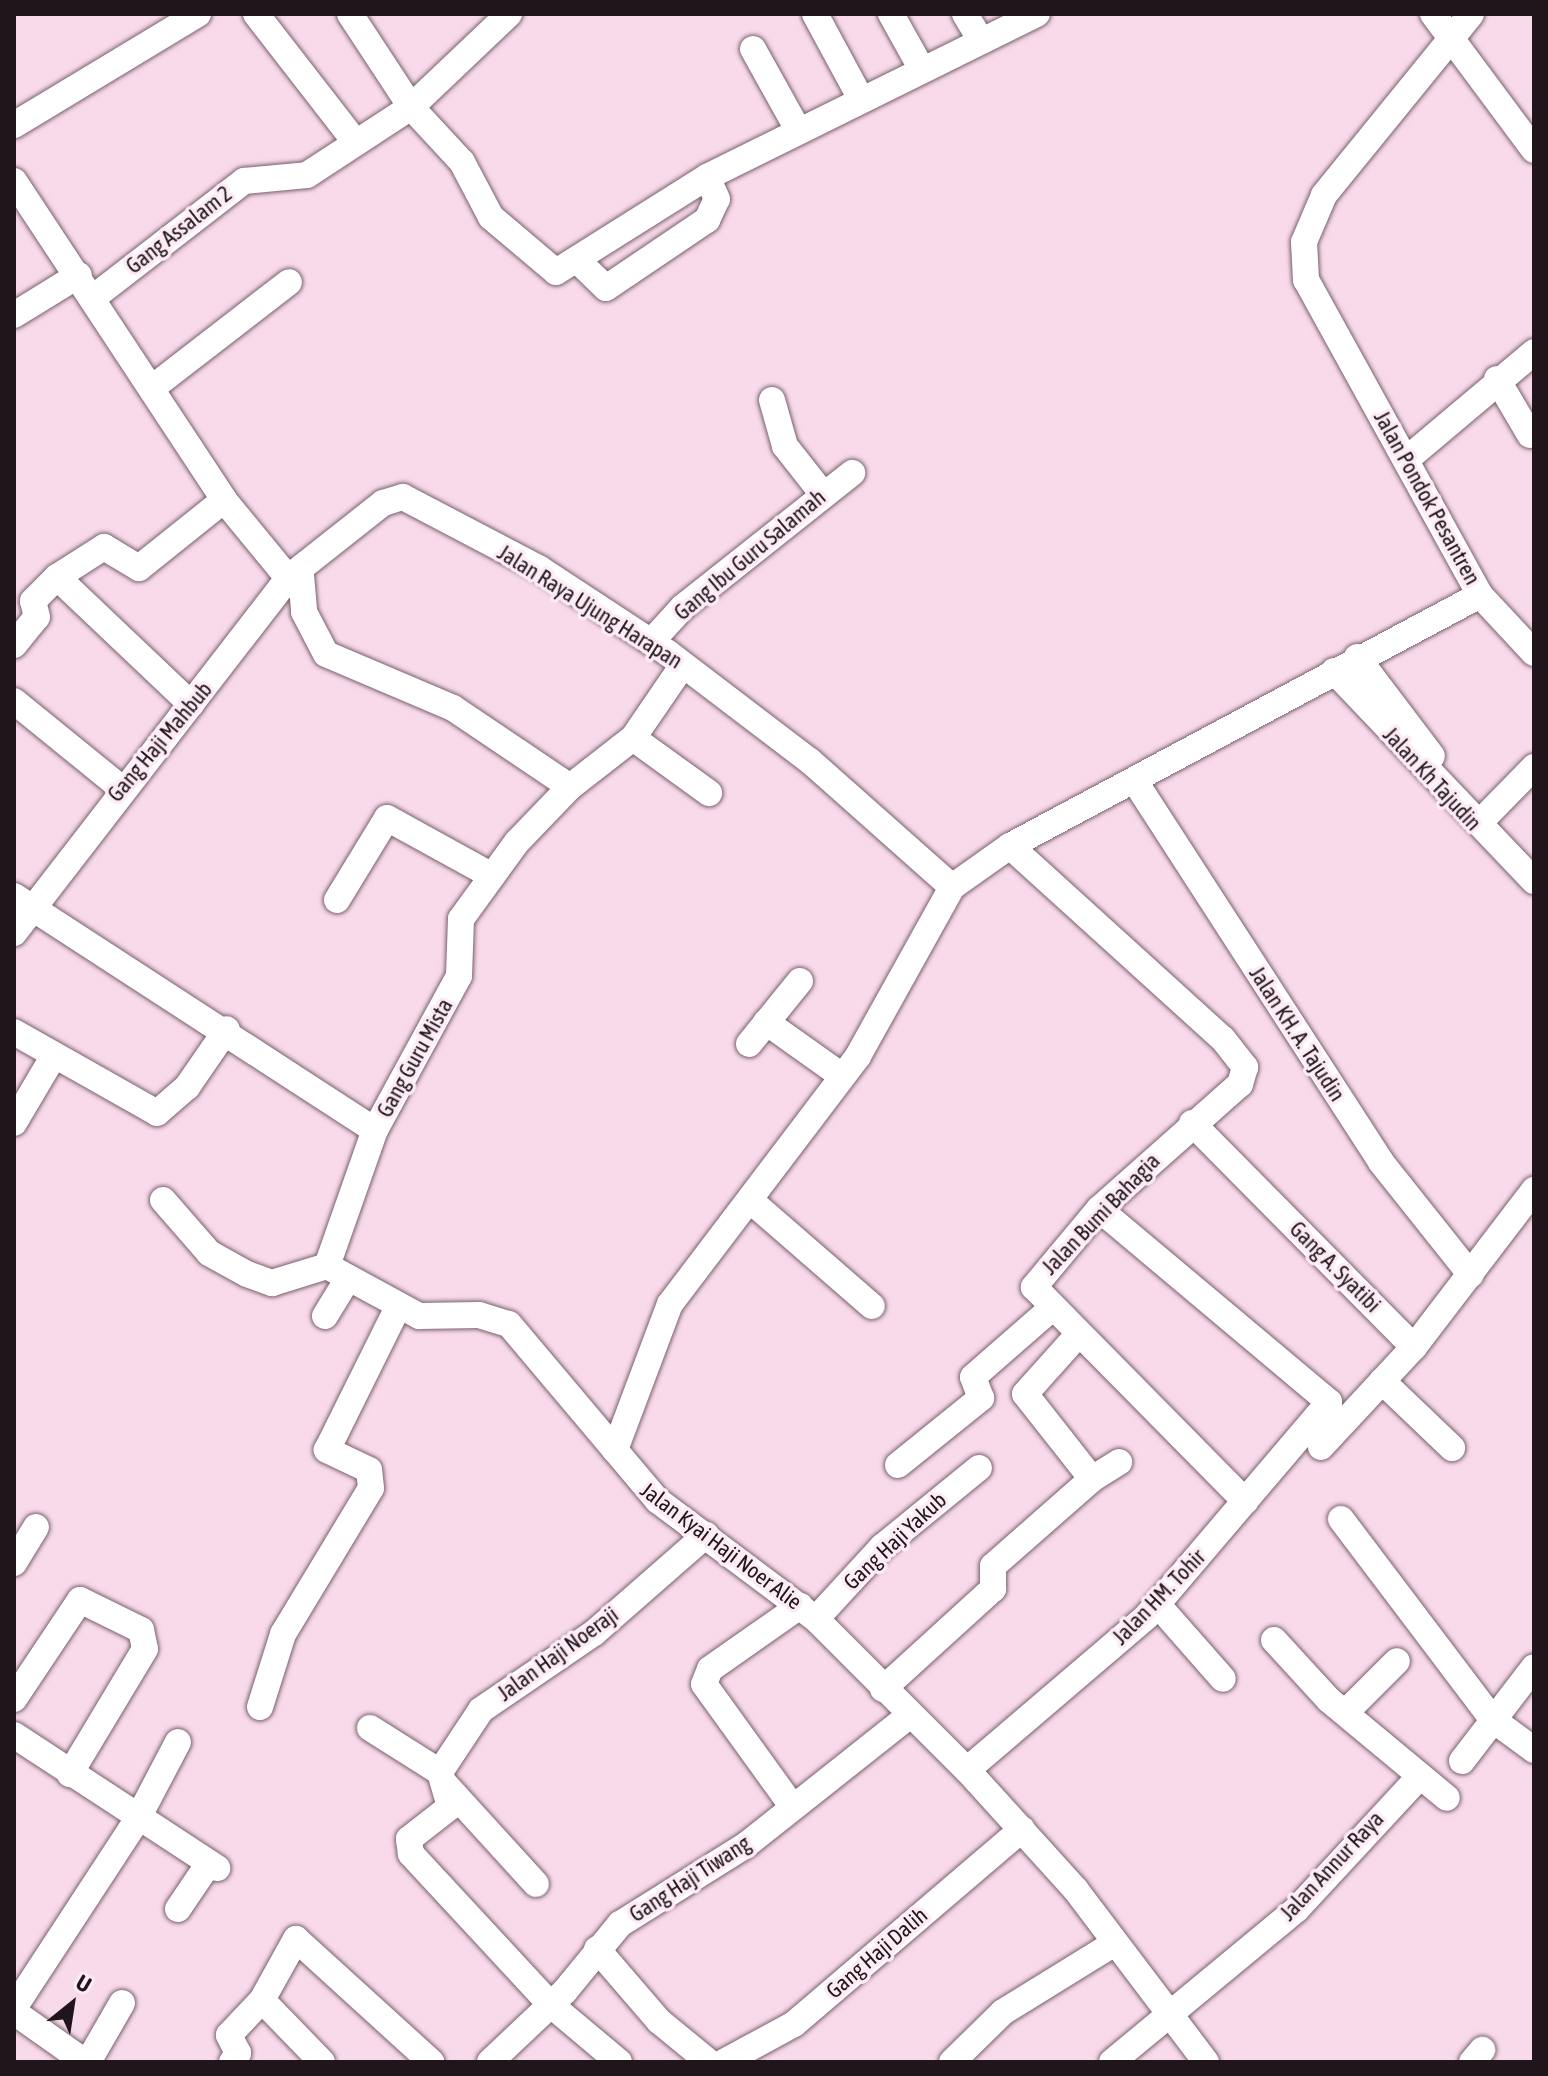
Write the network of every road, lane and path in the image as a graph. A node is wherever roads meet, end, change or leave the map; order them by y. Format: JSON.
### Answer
{"nodes":[{"id":1,"x":198,"y":14,"type":"edge"},
{"id":2,"x":256,"y":14,"type":"edge"},
{"id":3,"x":350,"y":14,"type":"edge"},
{"id":4,"x":509,"y":14,"type":"edge"},
{"id":5,"x":815,"y":14,"type":"edge"},
{"id":6,"x":891,"y":14,"type":"edge"},
{"id":7,"x":965,"y":14,"type":"edge"},
{"id":8,"x":1037,"y":14,"type":"edge"},
{"id":9,"x":1433,"y":14,"type":"edge"},
{"id":10,"x":1465,"y":21,"type":"edge"},
{"id":11,"x":981,"y":41,"type":"junction"},
{"id":12,"x":753,"y":49,"type":"dead end"},
{"id":13,"x":921,"y":68,"type":"junction"},
{"id":14,"x":861,"y":99,"type":"junction"},
{"id":15,"x":411,"y":107,"type":"junction"},
{"id":16,"x":14,"y":125,"type":"edge"},
{"id":17,"x":798,"y":130,"type":"junction"},
{"id":18,"x":356,"y":143,"type":"junction"},
{"id":19,"x":1534,"y":150,"type":"edge"},
{"id":20,"x":707,"y":177,"type":"junction"},
{"id":21,"x":14,"y":181,"type":"edge"},
{"id":22,"x":577,"y":260,"type":"junction"},
{"id":23,"x":79,"y":275,"type":"junction"},
{"id":24,"x":289,"y":282,"type":"dead end"},
{"id":25,"x":94,"y":297,"type":"junction"},
{"id":26,"x":14,"y":315,"type":"edge"},
{"id":27,"x":1534,"y":352,"type":"edge"},
{"id":28,"x":1497,"y":379,"type":"junction"},
{"id":29,"x":152,"y":388,"type":"junction"},
{"id":30,"x":772,"y":400,"type":"dead end"},
{"id":31,"x":1530,"y":435,"type":"dead end"},
{"id":32,"x":1407,"y":459,"type":"junction"},
{"id":33,"x":852,"y":473,"type":"dead end"},
{"id":34,"x":822,"y":493,"type":"junction"},
{"id":35,"x":224,"y":500,"type":"junction"},
{"id":36,"x":57,"y":577,"type":"junction"},
{"id":37,"x":294,"y":577,"type":"junction"},
{"id":38,"x":1480,"y":595,"type":"junction"},
{"id":39,"x":651,"y":642,"type":"junction"},
{"id":40,"x":14,"y":645,"type":"edge"},
{"id":41,"x":1534,"y":653,"type":"edge"},
{"id":42,"x":1357,"y":657,"type":"junction"},
{"id":43,"x":683,"y":665,"type":"junction"},
{"id":44,"x":1334,"y":671,"type":"junction"},
{"id":45,"x":14,"y":701,"type":"edge"},
{"id":46,"x":191,"y":704,"type":"junction"},
{"id":47,"x":633,"y":738,"type":"junction"},
{"id":48,"x":1534,"y":767,"type":"edge"},
{"id":49,"x":1136,"y":783,"type":"junction"},
{"id":50,"x":570,"y":787,"type":"junction"},
{"id":51,"x":121,"y":788,"type":"junction"},
{"id":52,"x":709,"y":793,"type":"dead end"},
{"id":53,"x":1485,"y":817,"type":"junction"},
{"id":54,"x":1010,"y":846,"type":"junction"},
{"id":55,"x":1534,"y":866,"type":"edge"},
{"id":56,"x":492,"y":876,"type":"junction"},
{"id":57,"x":1534,"y":881,"type":"edge"},
{"id":58,"x":952,"y":887,"type":"junction"},
{"id":59,"x":22,"y":900,"type":"edge"},
{"id":60,"x":337,"y":900,"type":"dead end"},
{"id":61,"x":14,"y":933,"type":"edge"},
{"id":62,"x":800,"y":981,"type":"dead end"},
{"id":63,"x":766,"y":1022,"type":"junction"},
{"id":64,"x":227,"y":1029,"type":"junction"},
{"id":65,"x":14,"y":1032,"type":"edge"},
{"id":66,"x":749,"y":1044,"type":"dead end"},
{"id":67,"x":53,"y":1057,"type":"junction"},
{"id":68,"x":842,"y":1076,"type":"junction"},
{"id":69,"x":14,"y":1123,"type":"edge"},
{"id":70,"x":1192,"y":1123,"type":"junction"},
{"id":71,"x":375,"y":1130,"type":"junction"},
{"id":72,"x":1534,"y":1190,"type":"edge"},
{"id":73,"x":163,"y":1200,"type":"dead end"},
{"id":74,"x":751,"y":1201,"type":"junction"},
{"id":75,"x":1099,"y":1209,"type":"junction"},
{"id":76,"x":337,"y":1273,"type":"junction"},
{"id":77,"x":1471,"y":1275,"type":"junction"},
{"id":78,"x":872,"y":1306,"type":"dead end"},
{"id":79,"x":398,"y":1307,"type":"junction"},
{"id":80,"x":1051,"y":1309,"type":"junction"},
{"id":81,"x":325,"y":1316,"type":"dead end"},
{"id":82,"x":1076,"y":1337,"type":"junction"},
{"id":83,"x":1414,"y":1347,"type":"junction"},
{"id":84,"x":1382,"y":1381,"type":"junction"},
{"id":85,"x":1321,"y":1447,"type":"dead end"},
{"id":86,"x":1452,"y":1448,"type":"dead end"},
{"id":87,"x":615,"y":1450,"type":"junction"},
{"id":88,"x":1119,"y":1462,"type":"dead end"},
{"id":89,"x":898,"y":1465,"type":"dead end"},
{"id":90,"x":979,"y":1468,"type":"dead end"},
{"id":91,"x":1092,"y":1479,"type":"junction"},
{"id":92,"x":1245,"y":1501,"type":"junction"},
{"id":93,"x":1341,"y":1519,"type":"dead end"},
{"id":94,"x":36,"y":1527,"type":"dead end"},
{"id":95,"x":706,"y":1535,"type":"junction"},
{"id":96,"x":14,"y":1563,"type":"edge"},
{"id":97,"x":1158,"y":1605,"type":"junction"},
{"id":98,"x":808,"y":1612,"type":"junction"},
{"id":99,"x":1274,"y":1640,"type":"dead end"},
{"id":100,"x":1397,"y":1661,"type":"dead end"},
{"id":101,"x":1534,"y":1667,"type":"edge"},
{"id":102,"x":1223,"y":1679,"type":"dead end"},
{"id":103,"x":883,"y":1689,"type":"junction"},
{"id":104,"x":14,"y":1699,"type":"edge"},
{"id":105,"x":260,"y":1707,"type":"dead end"},
{"id":106,"x":1348,"y":1710,"type":"junction"},
{"id":107,"x":909,"y":1716,"type":"junction"},
{"id":108,"x":1492,"y":1719,"type":"junction"},
{"id":109,"x":370,"y":1728,"type":"dead end"},
{"id":110,"x":14,"y":1735,"type":"edge"},
{"id":111,"x":178,"y":1742,"type":"dead end"},
{"id":112,"x":1534,"y":1750,"type":"edge"},
{"id":113,"x":1462,"y":1761,"type":"dead end"},
{"id":114,"x":967,"y":1770,"type":"junction"},
{"id":115,"x":70,"y":1774,"type":"junction"},
{"id":116,"x":1420,"y":1776,"type":"junction"},
{"id":117,"x":441,"y":1777,"type":"junction"},
{"id":118,"x":1447,"y":1798,"type":"dead end"},
{"id":119,"x":792,"y":1806,"type":"junction"},
{"id":120,"x":137,"y":1820,"type":"junction"},
{"id":121,"x":1022,"y":1829,"type":"junction"},
{"id":122,"x":536,"y":1884,"type":"dead end"},
{"id":123,"x":178,"y":1909,"type":"dead end"},
{"id":124,"x":1113,"y":1944,"type":"junction"},
{"id":125,"x":597,"y":1949,"type":"junction"},
{"id":126,"x":262,"y":2000,"type":"junction"},
{"id":127,"x":122,"y":2003,"type":"dead end"},
{"id":128,"x":550,"y":2004,"type":"junction"},
{"id":129,"x":14,"y":2010,"type":"edge"},
{"id":130,"x":1169,"y":2016,"type":"junction"},
{"id":131,"x":86,"y":2062,"type":"edge"},
{"id":132,"x":232,"y":2062,"type":"edge"},
{"id":133,"x":322,"y":2062,"type":"edge"},
{"id":134,"x":431,"y":2062,"type":"edge"},
{"id":135,"x":490,"y":2062,"type":"edge"},
{"id":136,"x":619,"y":2062,"type":"edge"},
{"id":137,"x":709,"y":2062,"type":"edge"},
{"id":138,"x":724,"y":2062,"type":"edge"},
{"id":139,"x":952,"y":2062,"type":"edge"},
{"id":140,"x":1112,"y":2062,"type":"edge"},
{"id":141,"x":1206,"y":2062,"type":"edge"}],
"edges":[{"from":1,"to":16,"type":"street"},
{"from":2,"to":18,"type":"street"},
{"from":3,"to":15,"type":"street"},
{"from":4,"to":15,"type":"street","name":"Gang Assalam 2"},
{"from":5,"to":14,"type":"street"},
{"from":6,"to":13,"type":"street"},
{"from":7,"to":11,"type":"street"},
{"from":8,"to":11,"type":"street"},
{"from":9,"to":10,"type":"street"},
{"from":10,"to":19,"type":"street"},
{"from":10,"to":32,"type":"street","name":"Jalan Pondok Pesantren"},
{"from":11,"to":13,"type":"street"},
{"from":12,"to":17,"type":"street"},
{"from":13,"to":14,"type":"street"},
{"from":14,"to":17,"type":"street"},
{"from":15,"to":18,"type":"street","name":"Gang Assalam 2"},
{"from":15,"to":22,"type":"street"},
{"from":17,"to":20,"type":"street"},
{"from":18,"to":25,"type":"street","name":"Gang Assalam 2"},
{"from":20,"to":22,"type":"street"},
{"from":20,"to":22,"type":"street"},
{"from":21,"to":23,"type":"street"},
{"from":23,"to":25,"type":"street"},
{"from":23,"to":26,"type":"street"},
{"from":24,"to":29,"type":"street"},
{"from":25,"to":29,"type":"street"},
{"from":27,"to":28,"type":"street"},
{"from":28,"to":31,"type":"street"},
{"from":28,"to":32,"type":"street"},
{"from":29,"to":35,"type":"street"},
{"from":30,"to":34,"type":"street"},
{"from":32,"to":38,"type":"street","name":"Jalan Pondok Pesantren"},
{"from":33,"to":34,"type":"street","name":"Gang Ibu Guru Salamah"},
{"from":34,"to":39,"type":"street","name":"Gang Ibu Guru Salamah"},
{"from":35,"to":36,"type":"street"},
{"from":35,"to":37,"type":"street"},
{"from":36,"to":40,"type":"street"},
{"from":36,"to":46,"type":"street"},
{"from":37,"to":39,"type":"street","name":"Jalan Raya Ujung Harapan"},
{"from":37,"to":46,"type":"street","name":"Gang Haji Mahbub"},
{"from":37,"to":50,"type":"street"},
{"from":38,"to":41,"type":"street"},
{"from":38,"to":42,"type":"street","name":"Jalan Pondok Pesantren"},
{"from":39,"to":43,"type":"street","name":"Jalan Raya Ujung Harapan"},
{"from":42,"to":44,"type":"street","name":"Jalan Pondok Pesantren"},
{"from":42,"to":53,"type":"street","name":"Jalan Kh Tajudin"},
{"from":43,"to":47,"type":"street","name":"Gang Guru Mista"},
{"from":43,"to":58,"type":"street","name":"Jalan Raya Ujung Harapan"},
{"from":44,"to":49,"type":"street","name":"Jalan Pondok Pesantren"},
{"from":44,"to":57,"type":"street","name":"Jalan Kh Tajudin"},
{"from":45,"to":51,"type":"street"},
{"from":46,"to":51,"type":"street","name":"Gang Haji Mahbub"},
{"from":47,"to":50,"type":"street","name":"Gang Guru Mista"},
{"from":47,"to":52,"type":"street"},
{"from":48,"to":53,"type":"street"},
{"from":49,"to":54,"type":"street","name":"Jalan Pondok Pesantren"},
{"from":49,"to":77,"type":"street","name":"Jalan KH. A. Tajudin"},
{"from":50,"to":56,"type":"street","name":"Gang Guru Mista"},
{"from":51,"to":59,"type":"street","name":"Gang Haji Mahbub"},
{"from":53,"to":55,"type":"street","name":"Jalan Kh Tajudin"},
{"from":54,"to":58,"type":"street","name":"Jalan Pondok Pesantren"},
{"from":54,"to":70,"type":"street","name":"Jalan Bumi Bahagia"},
{"from":56,"to":60,"type":"street"},
{"from":56,"to":71,"type":"street","name":"Gang Guru Mista"},
{"from":58,"to":68,"type":"street"},
{"from":59,"to":61,"type":"street","name":"Gang Haji Mahbub"},
{"from":59,"to":64,"type":"street"},
{"from":62,"to":63,"type":"street"},
{"from":63,"to":66,"type":"street"},
{"from":63,"to":68,"type":"street"},
{"from":64,"to":67,"type":"street"},
{"from":64,"to":71,"type":"street"},
{"from":65,"to":67,"type":"street"},
{"from":67,"to":69,"type":"street"},
{"from":68,"to":74,"type":"street"},
{"from":70,"to":75,"type":"street","name":"Jalan Bumi Bahagia"},
{"from":70,"to":83,"type":"street","name":"Gang A. Syatibi"},
{"from":71,"to":76,"type":"street","name":"Gang Guru Mista"},
{"from":72,"to":77,"type":"street"},
{"from":73,"to":76,"type":"street"},
{"from":74,"to":78,"type":"street"},
{"from":74,"to":87,"type":"street"},
{"from":75,"to":80,"type":"street","name":"Jalan Bumi Bahagia"},
{"from":75,"to":92,"type":"street","name":"Jalan HM. Tohir"},
{"from":76,"to":79,"type":"street"},
{"from":76,"to":81,"type":"street","name":"Gang Guru Mista"},
{"from":77,"to":83,"type":"street"},
{"from":79,"to":87,"type":"street","name":"Jalan Kyai Haji Noer Alie"},
{"from":79,"to":105,"type":"street"},
{"from":80,"to":82,"type":"street","name":"Jalan Bumi Bahagia"},
{"from":80,"to":89,"type":"street"},
{"from":82,"to":91,"type":"street"},
{"from":82,"to":92,"type":"street","name":"Jalan Bumi Bahagia"},
{"from":83,"to":84,"type":"street"},
{"from":84,"to":85,"type":"street"},
{"from":84,"to":86,"type":"street"},
{"from":87,"to":95,"type":"street","name":"Jalan Kyai Haji Noer Alie"},
{"from":88,"to":91,"type":"street"},
{"from":90,"to":98,"type":"street","name":"Gang Haji Yakub"},
{"from":91,"to":103,"type":"street"},
{"from":92,"to":97,"type":"street","name":"Jalan HM. Tohir"},
{"from":93,"to":108,"type":"street"},
{"from":94,"to":96,"type":"street"},
{"from":95,"to":98,"type":"street","name":"Jalan Kyai Haji Noer Alie"},
{"from":95,"to":117,"type":"street","name":"Jalan Haji Noeraji"},
{"from":97,"to":102,"type":"street"},
{"from":97,"to":114,"type":"street","name":"Jalan HM. Tohir"},
{"from":98,"to":103,"type":"street","name":"Jalan Kyai Haji Noer Alie"},
{"from":98,"to":119,"type":"street","name":"Gang Haji Yakub"},
{"from":99,"to":106,"type":"street"},
{"from":100,"to":106,"type":"street"},
{"from":101,"to":108,"type":"street"},
{"from":103,"to":107,"type":"street","name":"Jalan Kyai Haji Noer Alie"},
{"from":104,"to":115,"type":"street"},
{"from":106,"to":116,"type":"street"},
{"from":107,"to":114,"type":"street","name":"Jalan Kyai Haji Noer Alie"},
{"from":107,"to":119,"type":"street","name":"Gang Haji Tiwang"},
{"from":108,"to":112,"type":"street"},
{"from":108,"to":113,"type":"street"},
{"from":109,"to":117,"type":"street"},
{"from":110,"to":115,"type":"street"},
{"from":111,"to":120,"type":"street"},
{"from":114,"to":121,"type":"street","name":"Jalan Kyai Haji Noer Alie"},
{"from":115,"to":120,"type":"street"},
{"from":116,"to":118,"type":"street"},
{"from":116,"to":130,"type":"street","name":"Jalan Annur Raya"},
{"from":117,"to":122,"type":"street"},
{"from":117,"to":128,"type":"street","name":"Jalan Haji Noeraji"},
{"from":119,"to":125,"type":"street","name":"Gang Haji Tiwang"},
{"from":120,"to":123,"type":"street"},
{"from":120,"to":129,"type":"street"},
{"from":121,"to":124,"type":"street","name":"Jalan Kyai Haji Noer Alie"},
{"from":121,"to":138,"type":"street","name":"Gang Haji Dalih"},
{"from":124,"to":130,"type":"street","name":"Jalan Kyai Haji Noer Alie"},
{"from":124,"to":139,"type":"street"},
{"from":125,"to":128,"type":"street","name":"Gang Haji Tiwang"},
{"from":125,"to":137,"type":"street"},
{"from":126,"to":132,"type":"street"},
{"from":126,"to":133,"type":"street"},
{"from":126,"to":134,"type":"street"},
{"from":127,"to":131,"type":"street"},
{"from":128,"to":135,"type":"street","name":"Gang Haji Tiwang"},
{"from":128,"to":136,"type":"street"},
{"from":129,"to":131,"type":"street"},
{"from":130,"to":140,"type":"street","name":"Jalan Annur Raya"},
{"from":130,"to":141,"type":"street","name":"Jalan Kyai Haji Noer Alie"}]}
